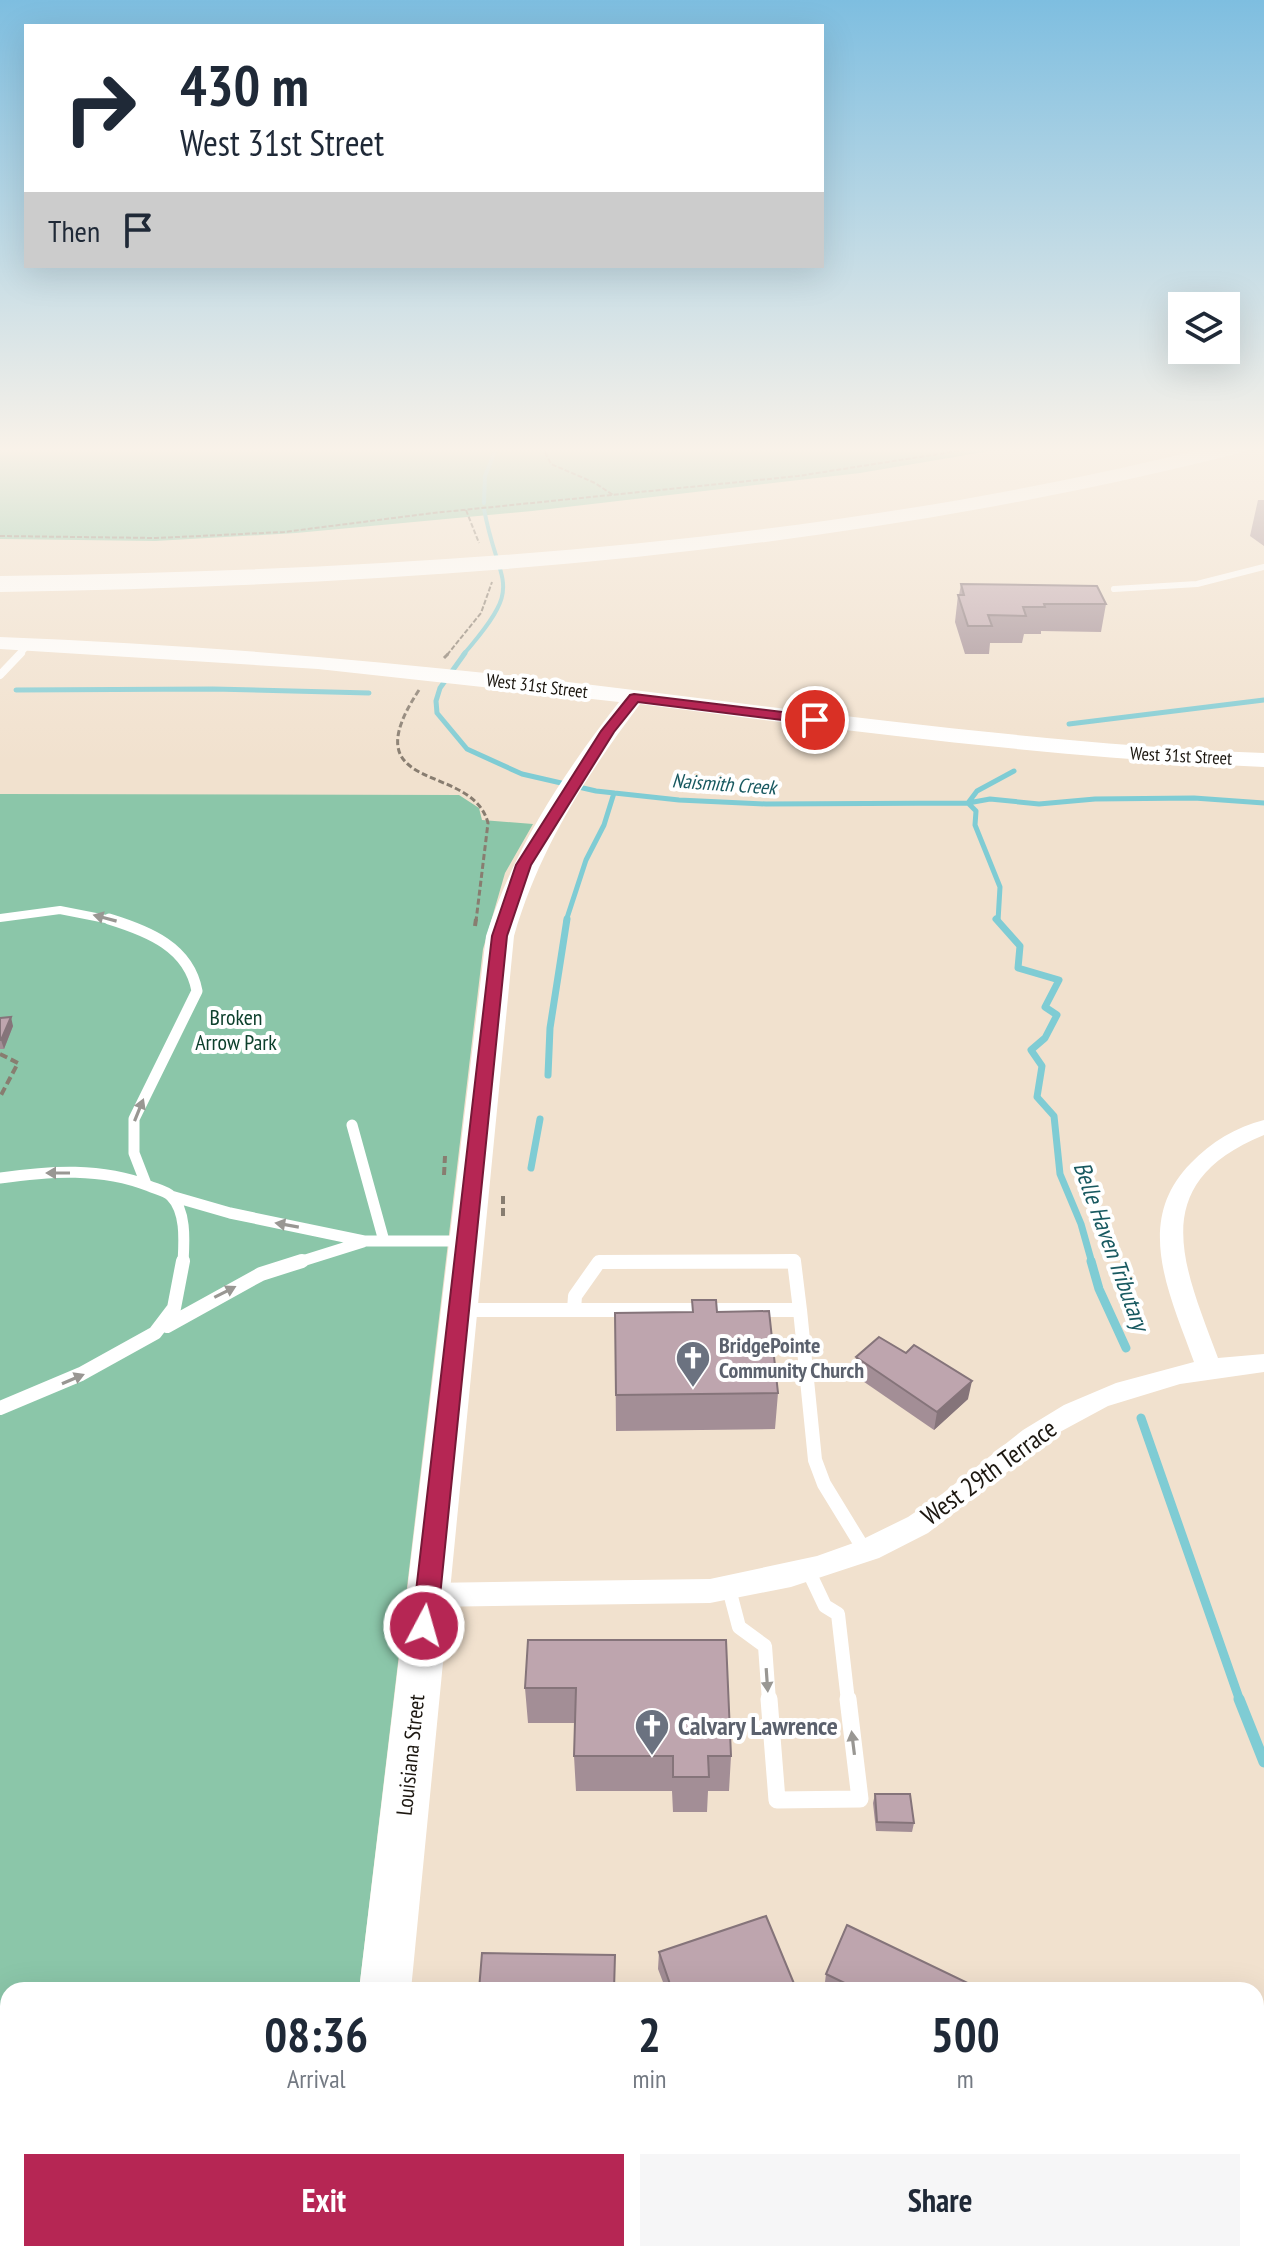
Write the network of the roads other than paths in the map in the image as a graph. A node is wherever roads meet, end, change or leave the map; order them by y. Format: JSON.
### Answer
{"nodes":[{"id":1,"x":517,"y":552,"type":"edge"},
{"id":2,"x":450,"y":558,"type":"junction"},
{"id":3,"x":0,"y":563,"type":"edge"},
{"id":4,"x":1264,"y":567,"type":"edge"},
{"id":5,"x":0,"y":584,"type":"edge"},
{"id":6,"x":1114,"y":589,"type":"dead end"},
{"id":7,"x":0,"y":643,"type":"edge"},
{"id":8,"x":29,"y":644,"type":"junction"},
{"id":9,"x":0,"y":675,"type":"edge"},
{"id":10,"x":634,"y":697,"type":"junction"},
{"id":11,"x":1264,"y":760,"type":"edge"},
{"id":12,"x":0,"y":918,"type":"edge"},
{"id":13,"x":352,"y":1125,"type":"dead end"},
{"id":14,"x":1264,"y":1127,"type":"edge"},
{"id":15,"x":0,"y":1178,"type":"edge"},
{"id":16,"x":146,"y":1184,"type":"junction"},
{"id":17,"x":171,"y":1196,"type":"junction"},
{"id":18,"x":364,"y":1241,"type":"junction"},
{"id":19,"x":384,"y":1241,"type":"junction"},
{"id":20,"x":465,"y":1241,"type":"junction"},
{"id":21,"x":458,"y":1310,"type":"junction"},
{"id":22,"x":574,"y":1310,"type":"junction"},
{"id":23,"x":800,"y":1310,"type":"junction"},
{"id":24,"x":158,"y":1331,"type":"junction"},
{"id":25,"x":1264,"y":1363,"type":"edge"},
{"id":26,"x":1209,"y":1369,"type":"junction"},
{"id":27,"x":0,"y":1408,"type":"edge"},
{"id":28,"x":865,"y":1551,"type":"junction"},
{"id":29,"x":808,"y":1570,"type":"junction"},
{"id":30,"x":729,"y":1589,"type":"junction"},
{"id":31,"x":428,"y":1595,"type":"junction"},
{"id":32,"x":386,"y":1982,"type":"edge"}],
"edges":[{"from":1,"to":2,"type":"highway"},
{"from":2,"to":3,"type":"highway"},
{"from":2,"to":5,"type":"highway"},
{"from":4,"to":6,"type":"lane"},
{"from":7,"to":8,"type":"main road","name":"West 31st Street"},
{"from":8,"to":9,"type":"lane"},
{"from":8,"to":10,"type":"main road","name":"West 31st Street"},
{"from":10,"to":11,"type":"main road","name":"West 31st Street"},
{"from":10,"to":20,"type":"main road","name":"Louisiana Street"},
{"from":16,"to":12,"type":"lane","one_way":true},
{"from":13,"to":19,"type":"lane"},
{"from":14,"to":26,"type":"street"},
{"from":16,"to":15,"type":"lane","one_way":true},
{"from":16,"to":17,"type":"lane"},
{"from":18,"to":17,"type":"lane","one_way":true},
{"from":17,"to":24,"type":"lane"},
{"from":18,"to":19,"type":"lane"},
{"from":24,"to":18,"type":"lane","one_way":true},
{"from":19,"to":20,"type":"lane"},
{"from":20,"to":21,"type":"main road","name":"Louisiana Street"},
{"from":21,"to":22,"type":"lane"},
{"from":21,"to":31,"type":"main road","name":"Louisiana Street"},
{"from":22,"to":23,"type":"lane"},
{"from":22,"to":23,"type":"lane"},
{"from":23,"to":28,"type":"lane"},
{"from":27,"to":24,"type":"lane","one_way":true},
{"from":25,"to":26,"type":"street","name":"West 29th Terrace"},
{"from":26,"to":28,"type":"street","name":"West 29th Terrace"},
{"from":28,"to":29,"type":"street","name":"West 29th Terrace"},
{"from":29,"to":30,"type":"street","name":"West 29th Terrace"},
{"from":30,"to":29,"type":"lane","one_way":true},
{"from":30,"to":31,"type":"street","name":"West 29th Terrace"},
{"from":31,"to":32,"type":"main road","name":"Louisiana Street"}]}
